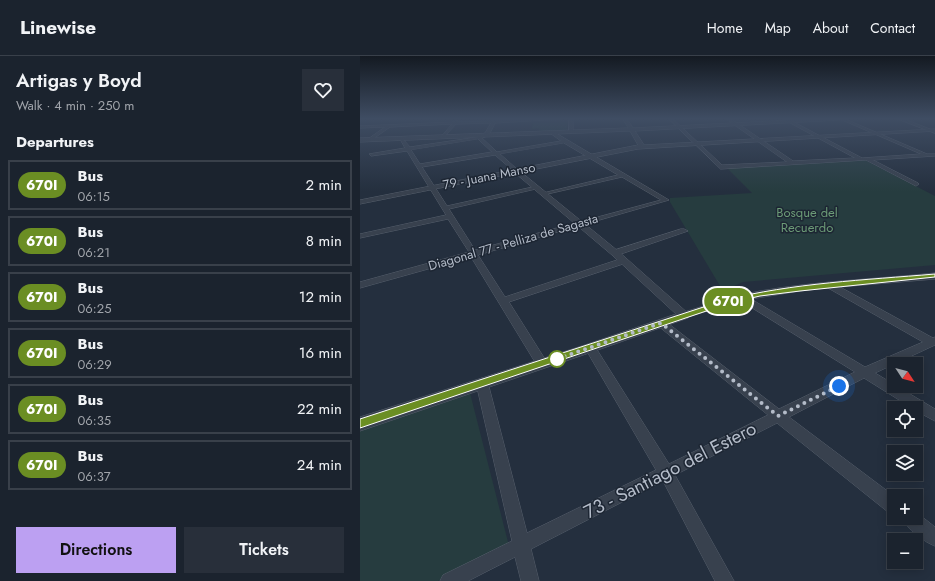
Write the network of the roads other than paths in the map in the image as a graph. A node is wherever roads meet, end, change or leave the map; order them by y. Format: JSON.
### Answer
{"nodes":[{"id":1,"x":405,"y":144,"type":"edge"},
{"id":2,"x":442,"y":144,"type":"edge"},
{"id":3,"x":488,"y":144,"type":"edge"},
{"id":4,"x":555,"y":144,"type":"edge"},
{"id":5,"x":567,"y":144,"type":"edge"},
{"id":6,"x":640,"y":144,"type":"edge"},
{"id":7,"x":696,"y":144,"type":"junction"},
{"id":8,"x":704,"y":144,"type":"edge"},
{"id":9,"x":763,"y":144,"type":"edge"},
{"id":10,"x":832,"y":144,"type":"edge"},
{"id":11,"x":900,"y":144,"type":"edge"},
{"id":12,"x":642,"y":146,"type":"junction"},
{"id":13,"x":408,"y":149,"type":"junction"},
{"id":14,"x":496,"y":153,"type":"junction"},
{"id":15,"x":371,"y":155,"type":"dead end"},
{"id":16,"x":927,"y":155,"type":"junction"},
{"id":17,"x":935,"y":155,"type":"edge"},
{"id":18,"x":590,"y":156,"type":"junction"},
{"id":19,"x":864,"y":159,"type":"junction"},
{"id":20,"x":792,"y":163,"type":"junction"},
{"id":21,"x":419,"y":166,"type":"junction"},
{"id":22,"x":516,"y":171,"type":"junction"},
{"id":23,"x":623,"y":175,"type":"junction"},
{"id":24,"x":916,"y":184,"type":"dead end"},
{"id":25,"x":432,"y":187,"type":"junction"},
{"id":26,"x":541,"y":191,"type":"junction"},
{"id":27,"x":360,"y":202,"type":"edge"},
{"id":28,"x":446,"y":208,"type":"junction"},
{"id":29,"x":450,"y":216,"type":"junction"},
{"id":30,"x":580,"y":224,"type":"junction"},
{"id":31,"x":684,"y":231,"type":"dead end"},
{"id":32,"x":360,"y":236,"type":"edge"},
{"id":33,"x":473,"y":253,"type":"junction"},
{"id":34,"x":615,"y":253,"type":"junction"},
{"id":35,"x":623,"y":261,"type":"junction"},
{"id":36,"x":935,"y":276,"type":"edge"},
{"id":37,"x":360,"y":285,"type":"edge"},
{"id":38,"x":831,"y":286,"type":"junction"},
{"id":39,"x":743,"y":298,"type":"junction"},
{"id":40,"x":503,"y":301,"type":"junction"},
{"id":41,"x":684,"y":315,"type":"junction"},
{"id":42,"x":661,"y":323,"type":"junction"},
{"id":43,"x":934,"y":341,"type":"edge"},
{"id":44,"x":590,"y":348,"type":"junction"},
{"id":45,"x":542,"y":364,"type":"junction"},
{"id":46,"x":864,"y":373,"type":"junction"},
{"id":47,"x":482,"y":383,"type":"junction"},
{"id":48,"x":778,"y":416,"type":"junction"},
{"id":49,"x":935,"y":416,"type":"edge"},
{"id":50,"x":360,"y":424,"type":"edge"},
{"id":51,"x":666,"y":473,"type":"junction"},
{"id":52,"x":887,"y":501,"type":"edge"},
{"id":53,"x":919,"y":525,"type":"edge"},
{"id":54,"x":935,"y":538,"type":"edge"},
{"id":55,"x":522,"y":545,"type":"junction"},
{"id":56,"x":449,"y":581,"type":"edge"},
{"id":57,"x":530,"y":581,"type":"edge"},
{"id":58,"x":725,"y":581,"type":"edge"}],
"edges":[{"from":1,"to":13,"type":"street"},
{"from":2,"to":13,"type":"street"},
{"from":3,"to":14,"type":"street"},
{"from":4,"to":14,"type":"street"},
{"from":5,"to":18,"type":"street"},
{"from":6,"to":12,"type":"street"},
{"from":7,"to":8,"type":"street","name":"79 - Juana Manso"},
{"from":7,"to":12,"type":"street","name":"79 - Juana Manso"},
{"from":7,"to":20,"type":"street"},
{"from":9,"to":20,"type":"street"},
{"from":10,"to":19,"type":"street"},
{"from":11,"to":16,"type":"street"},
{"from":12,"to":18,"type":"street","name":"79 - Juana Manso"},
{"from":13,"to":15,"type":"street"},
{"from":13,"to":21,"type":"street"},
{"from":14,"to":21,"type":"street"},
{"from":14,"to":22,"type":"street"},
{"from":16,"to":17,"type":"street"},
{"from":16,"to":19,"type":"street"},
{"from":18,"to":22,"type":"street","name":"79 - Juana Manso"},
{"from":18,"to":23,"type":"street"},
{"from":19,"to":20,"type":"street"},
{"from":19,"to":24,"type":"street"},
{"from":21,"to":25,"type":"street"},
{"from":22,"to":25,"type":"street","name":"79 - Juana Manso"},
{"from":22,"to":26,"type":"street"},
{"from":23,"to":26,"type":"street"},
{"from":23,"to":30,"type":"street","name":"Diagonal 77 - Pelliza de Sagasta"},
{"from":25,"to":27,"type":"street","name":"79 - Juana Manso"},
{"from":25,"to":28,"type":"street"},
{"from":26,"to":28,"type":"street"},
{"from":26,"to":30,"type":"street"},
{"from":28,"to":29,"type":"street"},
{"from":29,"to":32,"type":"street"},
{"from":29,"to":33,"type":"street"},
{"from":30,"to":33,"type":"street","name":"Diagonal 77 - Pelliza de Sagasta"},
{"from":30,"to":34,"type":"street"},
{"from":31,"to":34,"type":"street"},
{"from":33,"to":37,"type":"street","name":"Diagonal 77 - Pelliza de Sagasta"},
{"from":33,"to":40,"type":"street"},
{"from":34,"to":35,"type":"street"},
{"from":35,"to":40,"type":"street"},
{"from":35,"to":41,"type":"street"},
{"from":36,"to":38,"type":"street"},
{"from":38,"to":39,"type":"street"},
{"from":38,"to":43,"type":"street"},
{"from":39,"to":41,"type":"street"},
{"from":39,"to":46,"type":"street"},
{"from":40,"to":45,"type":"street"},
{"from":41,"to":42,"type":"street"},
{"from":42,"to":44,"type":"street"},
{"from":42,"to":48,"type":"street"},
{"from":43,"to":46,"type":"street","name":"73 - Santiago del Estero"},
{"from":44,"to":45,"type":"street"},
{"from":44,"to":51,"type":"street"},
{"from":45,"to":47,"type":"street"},
{"from":46,"to":48,"type":"street","name":"73 - Santiago del Estero"},
{"from":46,"to":49,"type":"street"},
{"from":47,"to":50,"type":"street"},
{"from":47,"to":55,"type":"street"},
{"from":48,"to":51,"type":"street","name":"73 - Santiago del Estero"},
{"from":48,"to":52,"type":"street"},
{"from":51,"to":55,"type":"street","name":"73 - Santiago del Estero"},
{"from":51,"to":58,"type":"street"},
{"from":53,"to":54,"type":"street"},
{"from":55,"to":56,"type":"street","name":"73 - Santiago del Estero"},
{"from":55,"to":57,"type":"street"}]}
